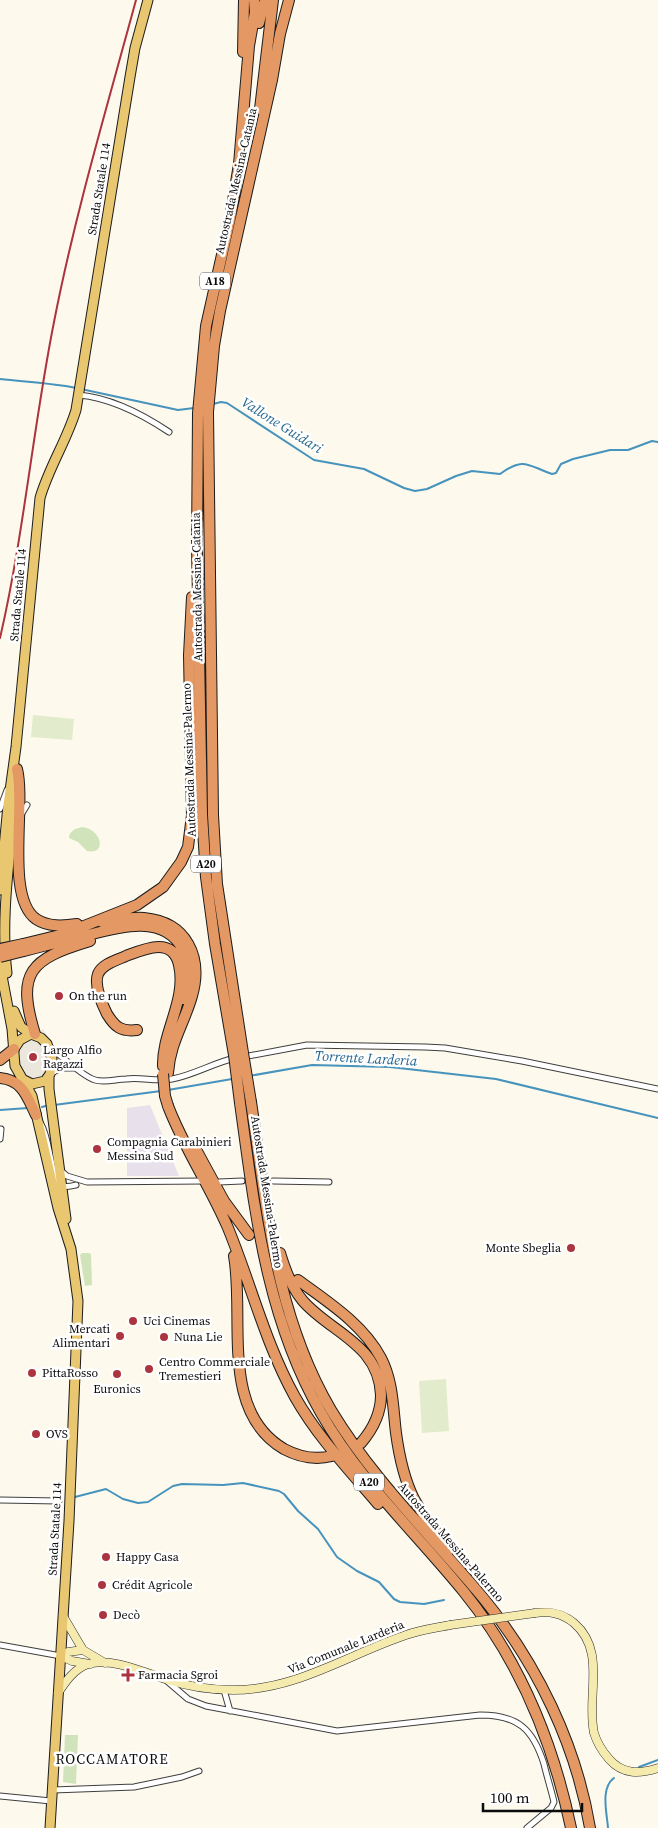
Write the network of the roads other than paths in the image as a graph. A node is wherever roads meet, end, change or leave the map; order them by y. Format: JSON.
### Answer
{"nodes":[{"id":1,"x":148,"y":0,"type":"edge"},
{"id":2,"x":243,"y":0,"type":"edge"},
{"id":3,"x":250,"y":0,"type":"edge"},
{"id":4,"x":255,"y":0,"type":"edge"},
{"id":5,"x":264,"y":0,"type":"edge"},
{"id":6,"x":273,"y":0,"type":"edge"},
{"id":7,"x":279,"y":0,"type":"edge"},
{"id":8,"x":288,"y":0,"type":"edge"},
{"id":9,"x":295,"y":0,"type":"edge"},
{"id":10,"x":258,"y":13,"type":"junction"},
{"id":11,"x":246,"y":46,"type":"junction"},
{"id":12,"x":272,"y":80,"type":"junction"},
{"id":13,"x":244,"y":113,"type":"junction"},
{"id":14,"x":253,"y":167,"type":"junction"},
{"id":15,"x":79,"y":390,"type":"junction"},
{"id":16,"x":203,"y":398,"type":"junction"},
{"id":17,"x":203,"y":413,"type":"junction"},
{"id":18,"x":169,"y":432,"type":"dead end"},
{"id":19,"x":197,"y":546,"type":"junction"},
{"id":20,"x":205,"y":672,"type":"junction"},
{"id":21,"x":15,"y":770,"type":"junction"},
{"id":22,"x":27,"y":805,"type":"joint"},
{"id":23,"x":0,"y":809,"type":"edge"},
{"id":24,"x":20,"y":817,"type":"junction"},
{"id":25,"x":5,"y":827,"type":"edge"},
{"id":26,"x":19,"y":872,"type":"junction"},
{"id":27,"x":0,"y":890,"type":"edge"},
{"id":28,"x":89,"y":923,"type":"junction"},
{"id":29,"x":152,"y":927,"type":"junction"},
{"id":30,"x":23,"y":947,"type":"junction"},
{"id":31,"x":0,"y":950,"type":"edge"},
{"id":32,"x":0,"y":957,"type":"edge"},
{"id":33,"x":0,"y":964,"type":"edge"},
{"id":34,"x":171,"y":1027,"type":"junction"},
{"id":35,"x":137,"y":1030,"type":"dead end"},
{"id":36,"x":33,"y":1034,"type":"junction"},
{"id":37,"x":47,"y":1044,"type":"junction"},
{"id":38,"x":14,"y":1049,"type":"junction"},
{"id":39,"x":0,"y":1060,"type":"edge"},
{"id":40,"x":76,"y":1068,"type":"junction"},
{"id":41,"x":0,"y":1072,"type":"edge"},
{"id":42,"x":166,"y":1074,"type":"junction"},
{"id":43,"x":50,"y":1075,"type":"junction"},
{"id":44,"x":0,"y":1078,"type":"edge"},
{"id":45,"x":21,"y":1078,"type":"junction"},
{"id":46,"x":658,"y":1089,"type":"edge"},
{"id":47,"x":171,"y":1105,"type":"junction"},
{"id":48,"x":248,"y":1106,"type":"junction"},
{"id":49,"x":36,"y":1115,"type":"junction"},
{"id":50,"x":1,"y":1129,"type":"edge"},
{"id":51,"x":0,"y":1139,"type":"edge"},
{"id":52,"x":59,"y":1169,"type":"junction"},
{"id":53,"x":203,"y":1181,"type":"dead end"},
{"id":54,"x":242,"y":1181,"type":"tunnel mouth"},
{"id":55,"x":273,"y":1181,"type":"tunnel mouth"},
{"id":56,"x":219,"y":1182,"type":"dead end"},
{"id":57,"x":329,"y":1182,"type":"dead end"},
{"id":58,"x":77,"y":1183,"type":"junction"},
{"id":59,"x":57,"y":1187,"type":"junction"},
{"id":60,"x":64,"y":1204,"type":"junction"},
{"id":61,"x":67,"y":1233,"type":"junction"},
{"id":62,"x":231,"y":1235,"type":"junction"},
{"id":63,"x":248,"y":1235,"type":"dead end"},
{"id":64,"x":298,"y":1280,"type":"dead end"},
{"id":65,"x":361,"y":1443,"type":"dead end"},
{"id":66,"x":332,"y":1456,"type":"dead end"},
{"id":67,"x":0,"y":1500,"type":"edge"},
{"id":68,"x":59,"y":1502,"type":"dead end"},
{"id":69,"x":442,"y":1567,"type":"junction"},
{"id":70,"x":482,"y":1597,"type":"junction"},
{"id":71,"x":63,"y":1616,"type":"junction"},
{"id":72,"x":0,"y":1645,"type":"edge"},
{"id":73,"x":82,"y":1650,"type":"junction"},
{"id":74,"x":61,"y":1656,"type":"junction"},
{"id":75,"x":105,"y":1663,"type":"junction"},
{"id":76,"x":90,"y":1664,"type":"junction"},
{"id":77,"x":165,"y":1679,"type":"junction"},
{"id":78,"x":224,"y":1690,"type":"junction"},
{"id":79,"x":58,"y":1693,"type":"junction"},
{"id":80,"x":230,"y":1711,"type":"junction"},
{"id":81,"x":658,"y":1768,"type":"edge"},
{"id":82,"x":199,"y":1771,"type":"dead end"},
{"id":83,"x":53,"y":1790,"type":"junction"},
{"id":84,"x":0,"y":1796,"type":"edge"},
{"id":85,"x":51,"y":1802,"type":"junction"},
{"id":86,"x":50,"y":1828,"type":"edge"},
{"id":87,"x":527,"y":1828,"type":"edge"},
{"id":88,"x":571,"y":1828,"type":"edge"},
{"id":89,"x":590,"y":1828,"type":"edge"}],
"edges":[{"from":1,"to":15,"type":"main road","name":"Strada Statale 114"},
{"from":2,"to":11,"type":"highway"},
{"from":3,"to":11,"type":"highway"},
{"from":4,"to":10,"type":"highway","name":"Autostrada Messina-Catania","number":"A18"},
{"from":5,"to":10,"type":"highway"},
{"from":6,"to":14,"type":"highway"},
{"from":7,"to":12,"type":"highway"},
{"from":8,"to":12,"type":"highway","name":"Autostrada Messina-Catania","number":"A18"},
{"from":9,"to":12,"type":"highway"},
{"from":10,"to":11,"type":"highway","name":"Autostrada Messina-Catania","number":"A18"},
{"from":10,"to":13,"type":"highway"},
{"from":11,"to":13,"type":"highway","name":"Autostrada Messina-Catania","number":"A18"},
{"from":12,"to":14,"type":"highway","name":"Autostrada Messina-Catania","number":"A18"},
{"from":13,"to":16,"type":"highway","name":"Autostrada Messina-Catania","number":"A18"},
{"from":14,"to":16,"type":"highway","name":"Autostrada Messina-Catania","number":"A18"},
{"from":15,"to":18,"type":"street"},
{"from":15,"to":21,"type":"main road","name":"Strada Statale 114"},
{"from":16,"to":17,"type":"highway","number":"A18"},
{"from":17,"to":19,"type":"highway","name":"Autostrada Messina-Catania","number":"A18"},
{"from":17,"to":20,"type":"highway","name":"Autostrada Messina-Catania","number":"A18"},
{"from":19,"to":20,"type":"highway","name":"Autostrada Messina-Catania","number":"A18"},
{"from":19,"to":28,"type":"highway"},
{"from":20,"to":48,"type":"highway","name":"Autostrada Messina-Palermo","number":"A20","bridge":true},
{"from":21,"to":23,"type":"street"},
{"from":21,"to":24,"type":"highway"},
{"from":21,"to":25,"type":"main road","name":"Strada Statale 114"},
{"from":22,"to":24,"type":"street"},
{"from":22,"to":26,"type":"highway"},
{"from":24,"to":25,"type":"street"},
{"from":24,"to":26,"type":"highway"},
{"from":25,"to":27,"type":"main road","name":"Strada Statale 114"},
{"from":25,"to":36,"type":"main road","name":"Strada Statale 114"},
{"from":26,"to":28,"type":"highway"},
{"from":28,"to":30,"type":"highway"},
{"from":28,"to":42,"type":"highway"},
{"from":29,"to":30,"type":"highway"},
{"from":29,"to":34,"type":"highway"},
{"from":29,"to":36,"type":"highway"},
{"from":30,"to":31,"type":"highway","bridge":true},
{"from":30,"to":32,"type":"highway","bridge":true},
{"from":33,"to":38,"type":"main road"},
{"from":34,"to":35,"type":"highway"},
{"from":34,"to":42,"type":"highway"},
{"from":36,"to":37,"type":"main road"},
{"from":36,"to":38,"type":"main road"},
{"from":37,"to":40,"type":"street"},
{"from":37,"to":43,"type":"main road"},
{"from":38,"to":39,"type":"highway"},
{"from":38,"to":45,"type":"main road"},
{"from":40,"to":43,"type":"street"},
{"from":40,"to":46,"type":"street"},
{"from":41,"to":45,"type":"highway"},
{"from":42,"to":47,"type":"highway","bridge":true},
{"from":43,"to":45,"type":"main road"},
{"from":43,"to":52,"type":"main road"},
{"from":44,"to":49,"type":"highway"},
{"from":45,"to":49,"type":"main road"},
{"from":47,"to":62,"type":"highway"},
{"from":47,"to":63,"type":"highway"},
{"from":48,"to":65,"type":"highway"},
{"from":48,"to":69,"type":"highway","name":"Autostrada Messina-Palermo","number":"A20"},
{"from":48,"to":70,"type":"highway","name":"Autostrada Messina-Palermo","number":"A20"},
{"from":49,"to":59,"type":"main road"},
{"from":50,"to":51,"type":"street"},
{"from":52,"to":58,"type":"street"},
{"from":52,"to":59,"type":"main road"},
{"from":53,"to":58,"type":"street"},
{"from":54,"to":56,"type":"street"},
{"from":55,"to":57,"type":"street"},
{"from":58,"to":59,"type":"street"},
{"from":58,"to":60,"type":"street"},
{"from":59,"to":60,"type":"main road"},
{"from":59,"to":61,"type":"main road"},
{"from":60,"to":61,"type":"main road"},
{"from":61,"to":71,"type":"main road","name":"Strada Statale 114"},
{"from":62,"to":66,"type":"highway"},
{"from":62,"to":69,"type":"highway"},
{"from":64,"to":70,"type":"highway"},
{"from":67,"to":68,"type":"street"},
{"from":69,"to":88,"type":"highway","name":"Autostrada Messina-Palermo","number":"A20"},
{"from":70,"to":89,"type":"highway","name":"Autostrada Messina-Palermo","number":"A20"},
{"from":71,"to":73,"type":"street"},
{"from":71,"to":74,"type":"main road","name":"Strada Statale 114"},
{"from":72,"to":74,"type":"street","name":"Via Comunale Larderia"},
{"from":73,"to":74,"type":"street"},
{"from":73,"to":75,"type":"street","name":"Via Comunale Larderia"},
{"from":74,"to":76,"type":"street","name":"Via Comunale Larderia"},
{"from":74,"to":79,"type":"main road","name":"Strada Statale 114"},
{"from":75,"to":76,"type":"street","name":"Via Comunale Larderia"},
{"from":75,"to":77,"type":"street","name":"Via Comunale Larderia"},
{"from":76,"to":79,"type":"street","name":"Via Comunale Larderia"},
{"from":77,"to":78,"type":"street","name":"Via Comunale Larderia"},
{"from":77,"to":80,"type":"street"},
{"from":78,"to":80,"type":"street"},
{"from":78,"to":81,"type":"street","name":"Via Comunale Larderia","bridge":true},
{"from":79,"to":83,"type":"main road","name":"Strada Statale 114"},
{"from":80,"to":87,"type":"street"},
{"from":82,"to":83,"type":"street"},
{"from":83,"to":85,"type":"main road","name":"Strada Statale 114"},
{"from":84,"to":85,"type":"street"},
{"from":85,"to":86,"type":"main road","name":"Strada Statale 114"}]}
